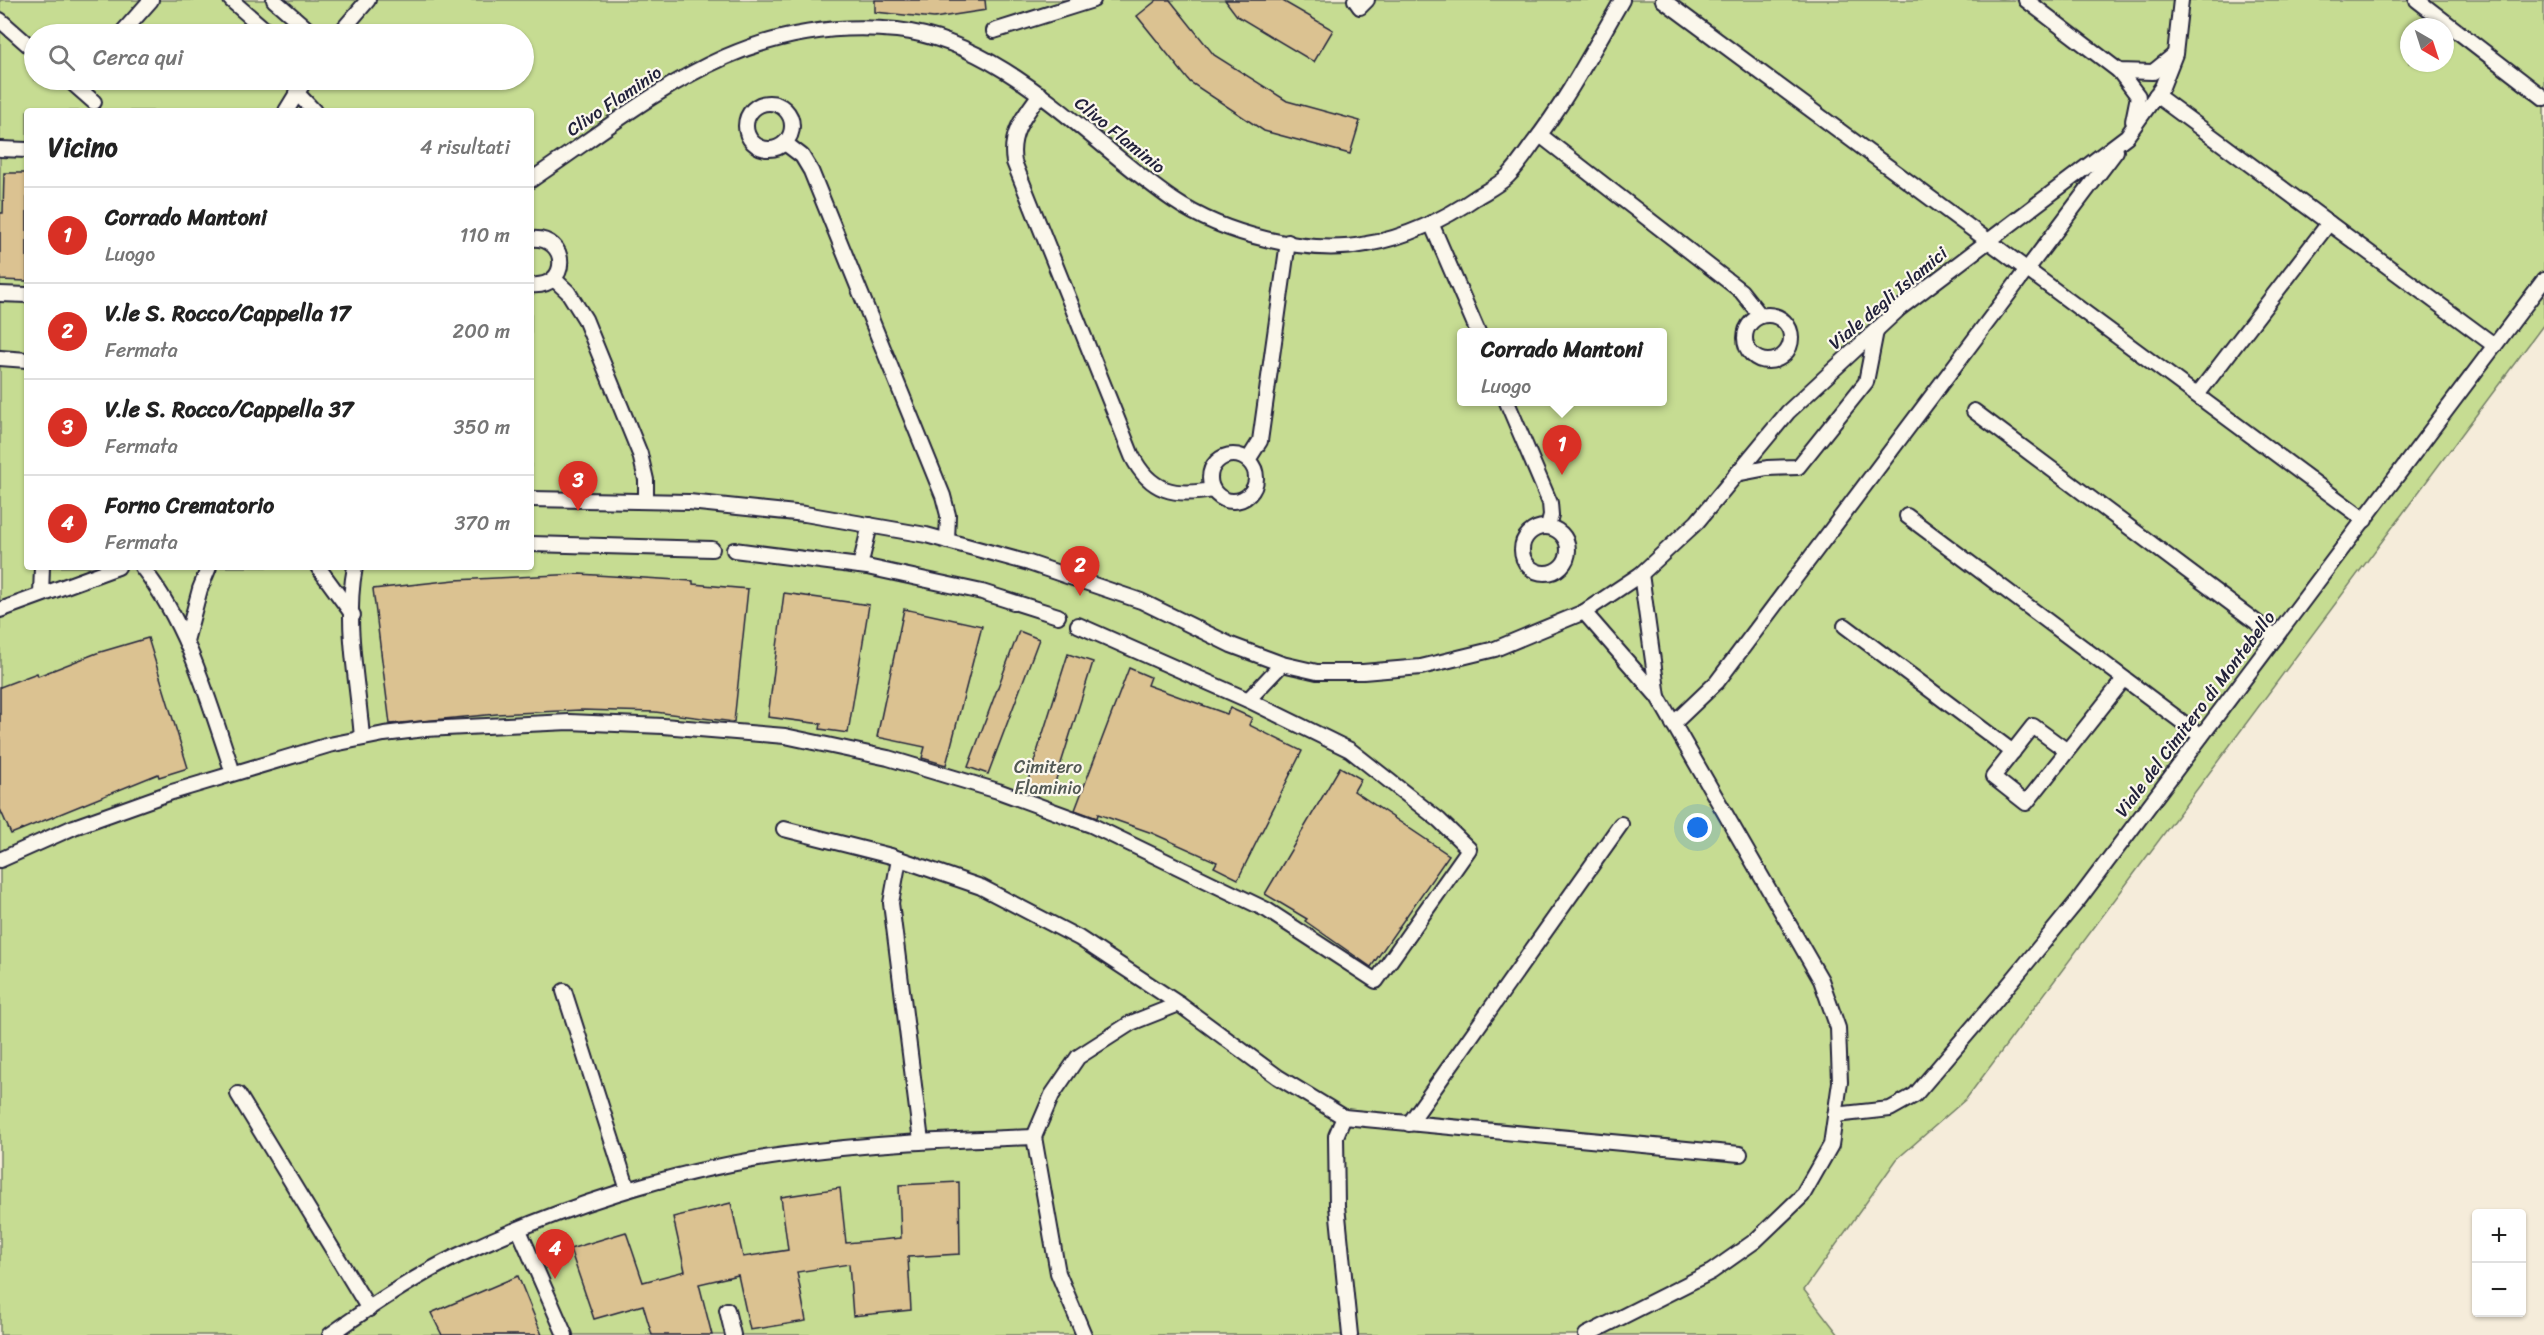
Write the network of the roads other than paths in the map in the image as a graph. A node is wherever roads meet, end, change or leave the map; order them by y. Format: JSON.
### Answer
{"nodes":[{"id":1,"x":151,"y":0,"type":"edge"},
{"id":2,"x":231,"y":0,"type":"edge"},
{"id":3,"x":274,"y":0,"type":"edge"},
{"id":4,"x":368,"y":0,"type":"edge"},
{"id":5,"x":1093,"y":0,"type":"edge"},
{"id":6,"x":1622,"y":0,"type":"edge"},
{"id":7,"x":1664,"y":0,"type":"edge"},
{"id":8,"x":2026,"y":0,"type":"edge"},
{"id":9,"x":2181,"y":0,"type":"edge"},
{"id":10,"x":2417,"y":0,"type":"edge"},
{"id":11,"x":0,"y":20,"type":"edge"},
{"id":12,"x":130,"y":24,"type":"edge"},
{"id":13,"x":259,"y":24,"type":"edge"},
{"id":14,"x":302,"y":24,"type":"edge"},
{"id":15,"x":348,"y":24,"type":"edge"},
{"id":16,"x":994,"y":31,"type":"dead end"},
{"id":17,"x":24,"y":41,"type":"edge"},
{"id":18,"x":2175,"y":54,"type":"junction"},
{"id":19,"x":2119,"y":71,"type":"junction"},
{"id":20,"x":83,"y":90,"type":"edge"},
{"id":21,"x":296,"y":92,"type":"joint"},
{"id":22,"x":1040,"y":94,"type":"junction"},
{"id":23,"x":2156,"y":95,"type":"junction"},
{"id":24,"x":2544,"y":98,"type":"edge"},
{"id":25,"x":94,"y":102,"type":"dead end"},
{"id":26,"x":288,"y":108,"type":"edge"},
{"id":27,"x":311,"y":108,"type":"edge"},
{"id":28,"x":1540,"y":135,"type":"junction"},
{"id":29,"x":2127,"y":136,"type":"junction"},
{"id":30,"x":785,"y":143,"type":"dead end"},
{"id":31,"x":0,"y":149,"type":"edge"},
{"id":32,"x":24,"y":150,"type":"edge"},
{"id":33,"x":534,"y":178,"type":"edge"},
{"id":34,"x":1431,"y":223,"type":"junction"},
{"id":35,"x":2329,"y":223,"type":"junction"},
{"id":36,"x":534,"y":239,"type":"edge"},
{"id":37,"x":1986,"y":240,"type":"junction"},
{"id":38,"x":1288,"y":242,"type":"junction"},
{"id":39,"x":2029,"y":269,"type":"junction"},
{"id":40,"x":554,"y":279,"type":"junction"},
{"id":41,"x":2544,"y":280,"type":"edge"},
{"id":42,"x":534,"y":285,"type":"edge"},
{"id":43,"x":0,"y":294,"type":"edge"},
{"id":44,"x":24,"y":295,"type":"edge"},
{"id":45,"x":1761,"y":315,"type":"dead end"},
{"id":46,"x":1476,"y":328,"type":"edge"},
{"id":47,"x":1876,"y":331,"type":"junction"},
{"id":48,"x":2494,"y":345,"type":"junction"},
{"id":49,"x":0,"y":358,"type":"edge"},
{"id":50,"x":24,"y":360,"type":"edge"},
{"id":51,"x":2197,"y":395,"type":"junction"},
{"id":52,"x":1509,"y":406,"type":"edge"},
{"id":53,"x":1974,"y":411,"type":"dead end"},
{"id":54,"x":1248,"y":460,"type":"junction"},
{"id":55,"x":1736,"y":474,"type":"junction"},
{"id":56,"x":1212,"y":490,"type":"junction"},
{"id":57,"x":534,"y":499,"type":"edge"},
{"id":58,"x":646,"y":501,"type":"junction"},
{"id":59,"x":1907,"y":516,"type":"dead end"},
{"id":60,"x":2365,"y":520,"type":"junction"},
{"id":61,"x":870,"y":525,"type":"junction"},
{"id":62,"x":1548,"y":526,"type":"dead end"},
{"id":63,"x":947,"y":541,"type":"junction"},
{"id":64,"x":534,"y":544,"type":"edge"},
{"id":65,"x":712,"y":549,"type":"dead end"},
{"id":66,"x":734,"y":550,"type":"dead end"},
{"id":67,"x":860,"y":566,"type":"junction"},
{"id":68,"x":42,"y":570,"type":"edge"},
{"id":69,"x":109,"y":570,"type":"edge"},
{"id":70,"x":144,"y":570,"type":"edge"},
{"id":71,"x":209,"y":570,"type":"edge"},
{"id":72,"x":320,"y":570,"type":"edge"},
{"id":73,"x":355,"y":570,"type":"edge"},
{"id":74,"x":1641,"y":574,"type":"junction"},
{"id":75,"x":41,"y":594,"type":"junction"},
{"id":76,"x":0,"y":610,"type":"edge"},
{"id":77,"x":1584,"y":612,"type":"junction"},
{"id":78,"x":352,"y":615,"type":"junction"},
{"id":79,"x":1058,"y":616,"type":"dead end"},
{"id":80,"x":1078,"y":625,"type":"dead end"},
{"id":81,"x":1845,"y":626,"type":"dead end"},
{"id":82,"x":2276,"y":637,"type":"junction"},
{"id":83,"x":186,"y":641,"type":"junction"},
{"id":84,"x":1282,"y":664,"type":"junction"},
{"id":85,"x":2124,"y":679,"type":"junction"},
{"id":86,"x":1658,"y":697,"type":"junction"},
{"id":87,"x":1248,"y":700,"type":"junction"},
{"id":88,"x":1673,"y":724,"type":"junction"},
{"id":89,"x":2201,"y":736,"type":"junction"},
{"id":90,"x":362,"y":738,"type":"junction"},
{"id":91,"x":2013,"y":752,"type":"junction"},
{"id":92,"x":2067,"y":752,"type":"junction"},
{"id":93,"x":233,"y":773,"type":"junction"},
{"id":94,"x":1622,"y":824,"type":"dead end"},
{"id":95,"x":784,"y":829,"type":"dead end"},
{"id":96,"x":898,"y":859,"type":"junction"},
{"id":97,"x":0,"y":860,"type":"edge"},
{"id":98,"x":564,"y":991,"type":"dead end"},
{"id":99,"x":1179,"y":1004,"type":"junction"},
{"id":100,"x":238,"y":1094,"type":"dead end"},
{"id":101,"x":1835,"y":1115,"type":"junction"},
{"id":102,"x":1344,"y":1117,"type":"junction"},
{"id":103,"x":1409,"y":1125,"type":"junction"},
{"id":104,"x":1034,"y":1137,"type":"junction"},
{"id":105,"x":921,"y":1141,"type":"junction"},
{"id":106,"x":1740,"y":1154,"type":"dead end"},
{"id":107,"x":628,"y":1190,"type":"junction"},
{"id":108,"x":519,"y":1230,"type":"junction"},
{"id":109,"x":369,"y":1309,"type":"junction"},
{"id":110,"x":727,"y":1310,"type":"dead end"},
{"id":111,"x":330,"y":1335,"type":"edge"},
{"id":112,"x":565,"y":1335,"type":"edge"},
{"id":113,"x":733,"y":1335,"type":"edge"},
{"id":114,"x":1084,"y":1335,"type":"edge"},
{"id":115,"x":1350,"y":1335,"type":"edge"},
{"id":116,"x":1586,"y":1335,"type":"edge"}],
"edges":[{"from":1,"to":12,"type":"lane"},
{"from":2,"to":13,"type":"lane"},
{"from":3,"to":14,"type":"lane"},
{"from":4,"to":15,"type":"lane"},
{"from":5,"to":16,"type":"lane"},
{"from":6,"to":28,"type":"lane","name":"Clivo Flaminio"},
{"from":7,"to":37,"type":"lane"},
{"from":8,"to":19,"type":"lane"},
{"from":9,"to":18,"type":"lane","name":"Viale degli Islamici"},
{"from":10,"to":24,"type":"lane"},
{"from":11,"to":17,"type":"lane"},
{"from":18,"to":19,"type":"lane"},
{"from":18,"to":23,"type":"lane","name":"Viale degli Islamici"},
{"from":19,"to":29,"type":"lane"},
{"from":20,"to":25,"type":"lane"},
{"from":21,"to":26,"type":"lane"},
{"from":21,"to":27,"type":"lane"},
{"from":22,"to":33,"type":"lane","name":"Clivo Flaminio"},
{"from":22,"to":38,"type":"lane","name":"Clivo Flaminio"},
{"from":22,"to":56,"type":"lane"},
{"from":23,"to":29,"type":"lane","name":"Viale degli Islamici"},
{"from":23,"to":35,"type":"lane"},
{"from":28,"to":34,"type":"lane","name":"Clivo Flaminio"},
{"from":28,"to":45,"type":"lane"},
{"from":29,"to":37,"type":"lane","name":"Viale degli Islamici"},
{"from":29,"to":39,"type":"lane"},
{"from":30,"to":63,"type":"lane"},
{"from":31,"to":32,"type":"lane"},
{"from":34,"to":38,"type":"lane","name":"Clivo Flaminio"},
{"from":34,"to":46,"type":"lane"},
{"from":35,"to":48,"type":"lane"},
{"from":35,"to":51,"type":"lane"},
{"from":36,"to":40,"type":"lane"},
{"from":37,"to":39,"type":"lane"},
{"from":37,"to":47,"type":"lane","name":"Viale degli Islamici"},
{"from":38,"to":54,"type":"lane"},
{"from":39,"to":51,"type":"lane"},
{"from":39,"to":88,"type":"lane"},
{"from":40,"to":42,"type":"lane"},
{"from":40,"to":58,"type":"lane"},
{"from":41,"to":48,"type":"lane","name":"Viale del Cimitero di Montebello"},
{"from":43,"to":44,"type":"lane"},
{"from":47,"to":55,"type":"lane","name":"Viale degli Islamici"},
{"from":47,"to":55,"type":"lane"},
{"from":48,"to":60,"type":"lane","name":"Viale del Cimitero di Montebello"},
{"from":49,"to":50,"type":"lane"},
{"from":51,"to":60,"type":"lane"},
{"from":52,"to":62,"type":"lane"},
{"from":53,"to":82,"type":"lane"},
{"from":54,"to":56,"type":"lane"},
{"from":54,"to":56,"type":"lane"},
{"from":55,"to":74,"type":"lane","name":"Viale degli Islamici"},
{"from":57,"to":58,"type":"lane","name":"Viale degli Islamici"},
{"from":58,"to":61,"type":"lane","name":"Viale degli Islamici"},
{"from":59,"to":85,"type":"lane"},
{"from":60,"to":82,"type":"lane","name":"Viale del Cimitero di Montebello"},
{"from":61,"to":63,"type":"lane","name":"Viale degli Islamici"},
{"from":61,"to":67,"type":"lane"},
{"from":63,"to":84,"type":"lane","name":"Viale degli Islamici"},
{"from":64,"to":65,"type":"lane"},
{"from":66,"to":67,"type":"lane"},
{"from":67,"to":79,"type":"lane"},
{"from":68,"to":75,"type":"lane"},
{"from":69,"to":75,"type":"lane"},
{"from":70,"to":83,"type":"lane"},
{"from":71,"to":83,"type":"lane"},
{"from":72,"to":78,"type":"lane"},
{"from":73,"to":78,"type":"lane"},
{"from":74,"to":77,"type":"lane","name":"Viale degli Islamici"},
{"from":74,"to":86,"type":"lane"},
{"from":75,"to":76,"type":"lane"},
{"from":77,"to":84,"type":"lane","name":"Viale degli Islamici"},
{"from":77,"to":86,"type":"lane"},
{"from":78,"to":90,"type":"lane"},
{"from":80,"to":87,"type":"lane"},
{"from":81,"to":91,"type":"lane"},
{"from":82,"to":89,"type":"lane","name":"Viale del Cimitero di Montebello"},
{"from":83,"to":93,"type":"lane"},
{"from":84,"to":87,"type":"lane"},
{"from":85,"to":89,"type":"lane"},
{"from":85,"to":92,"type":"lane"},
{"from":86,"to":88,"type":"lane"},
{"from":87,"to":90,"type":"lane"},
{"from":88,"to":101,"type":"lane"},
{"from":89,"to":101,"type":"lane","name":"Viale del Cimitero di Montebello"},
{"from":90,"to":93,"type":"lane"},
{"from":91,"to":92,"type":"lane"},
{"from":91,"to":92,"type":"lane"},
{"from":93,"to":97,"type":"lane"},
{"from":94,"to":103,"type":"lane"},
{"from":95,"to":96,"type":"lane"},
{"from":96,"to":99,"type":"lane"},
{"from":96,"to":105,"type":"lane"},
{"from":98,"to":107,"type":"lane"},
{"from":99,"to":102,"type":"lane"},
{"from":99,"to":104,"type":"lane"},
{"from":100,"to":109,"type":"lane"},
{"from":101,"to":116,"type":"lane"},
{"from":102,"to":103,"type":"lane"},
{"from":102,"to":115,"type":"lane"},
{"from":103,"to":106,"type":"lane"},
{"from":104,"to":105,"type":"lane"},
{"from":104,"to":114,"type":"lane"},
{"from":105,"to":107,"type":"lane"},
{"from":107,"to":108,"type":"lane"},
{"from":108,"to":109,"type":"lane"},
{"from":108,"to":112,"type":"lane"},
{"from":109,"to":111,"type":"lane"},
{"from":110,"to":113,"type":"lane"}]}
